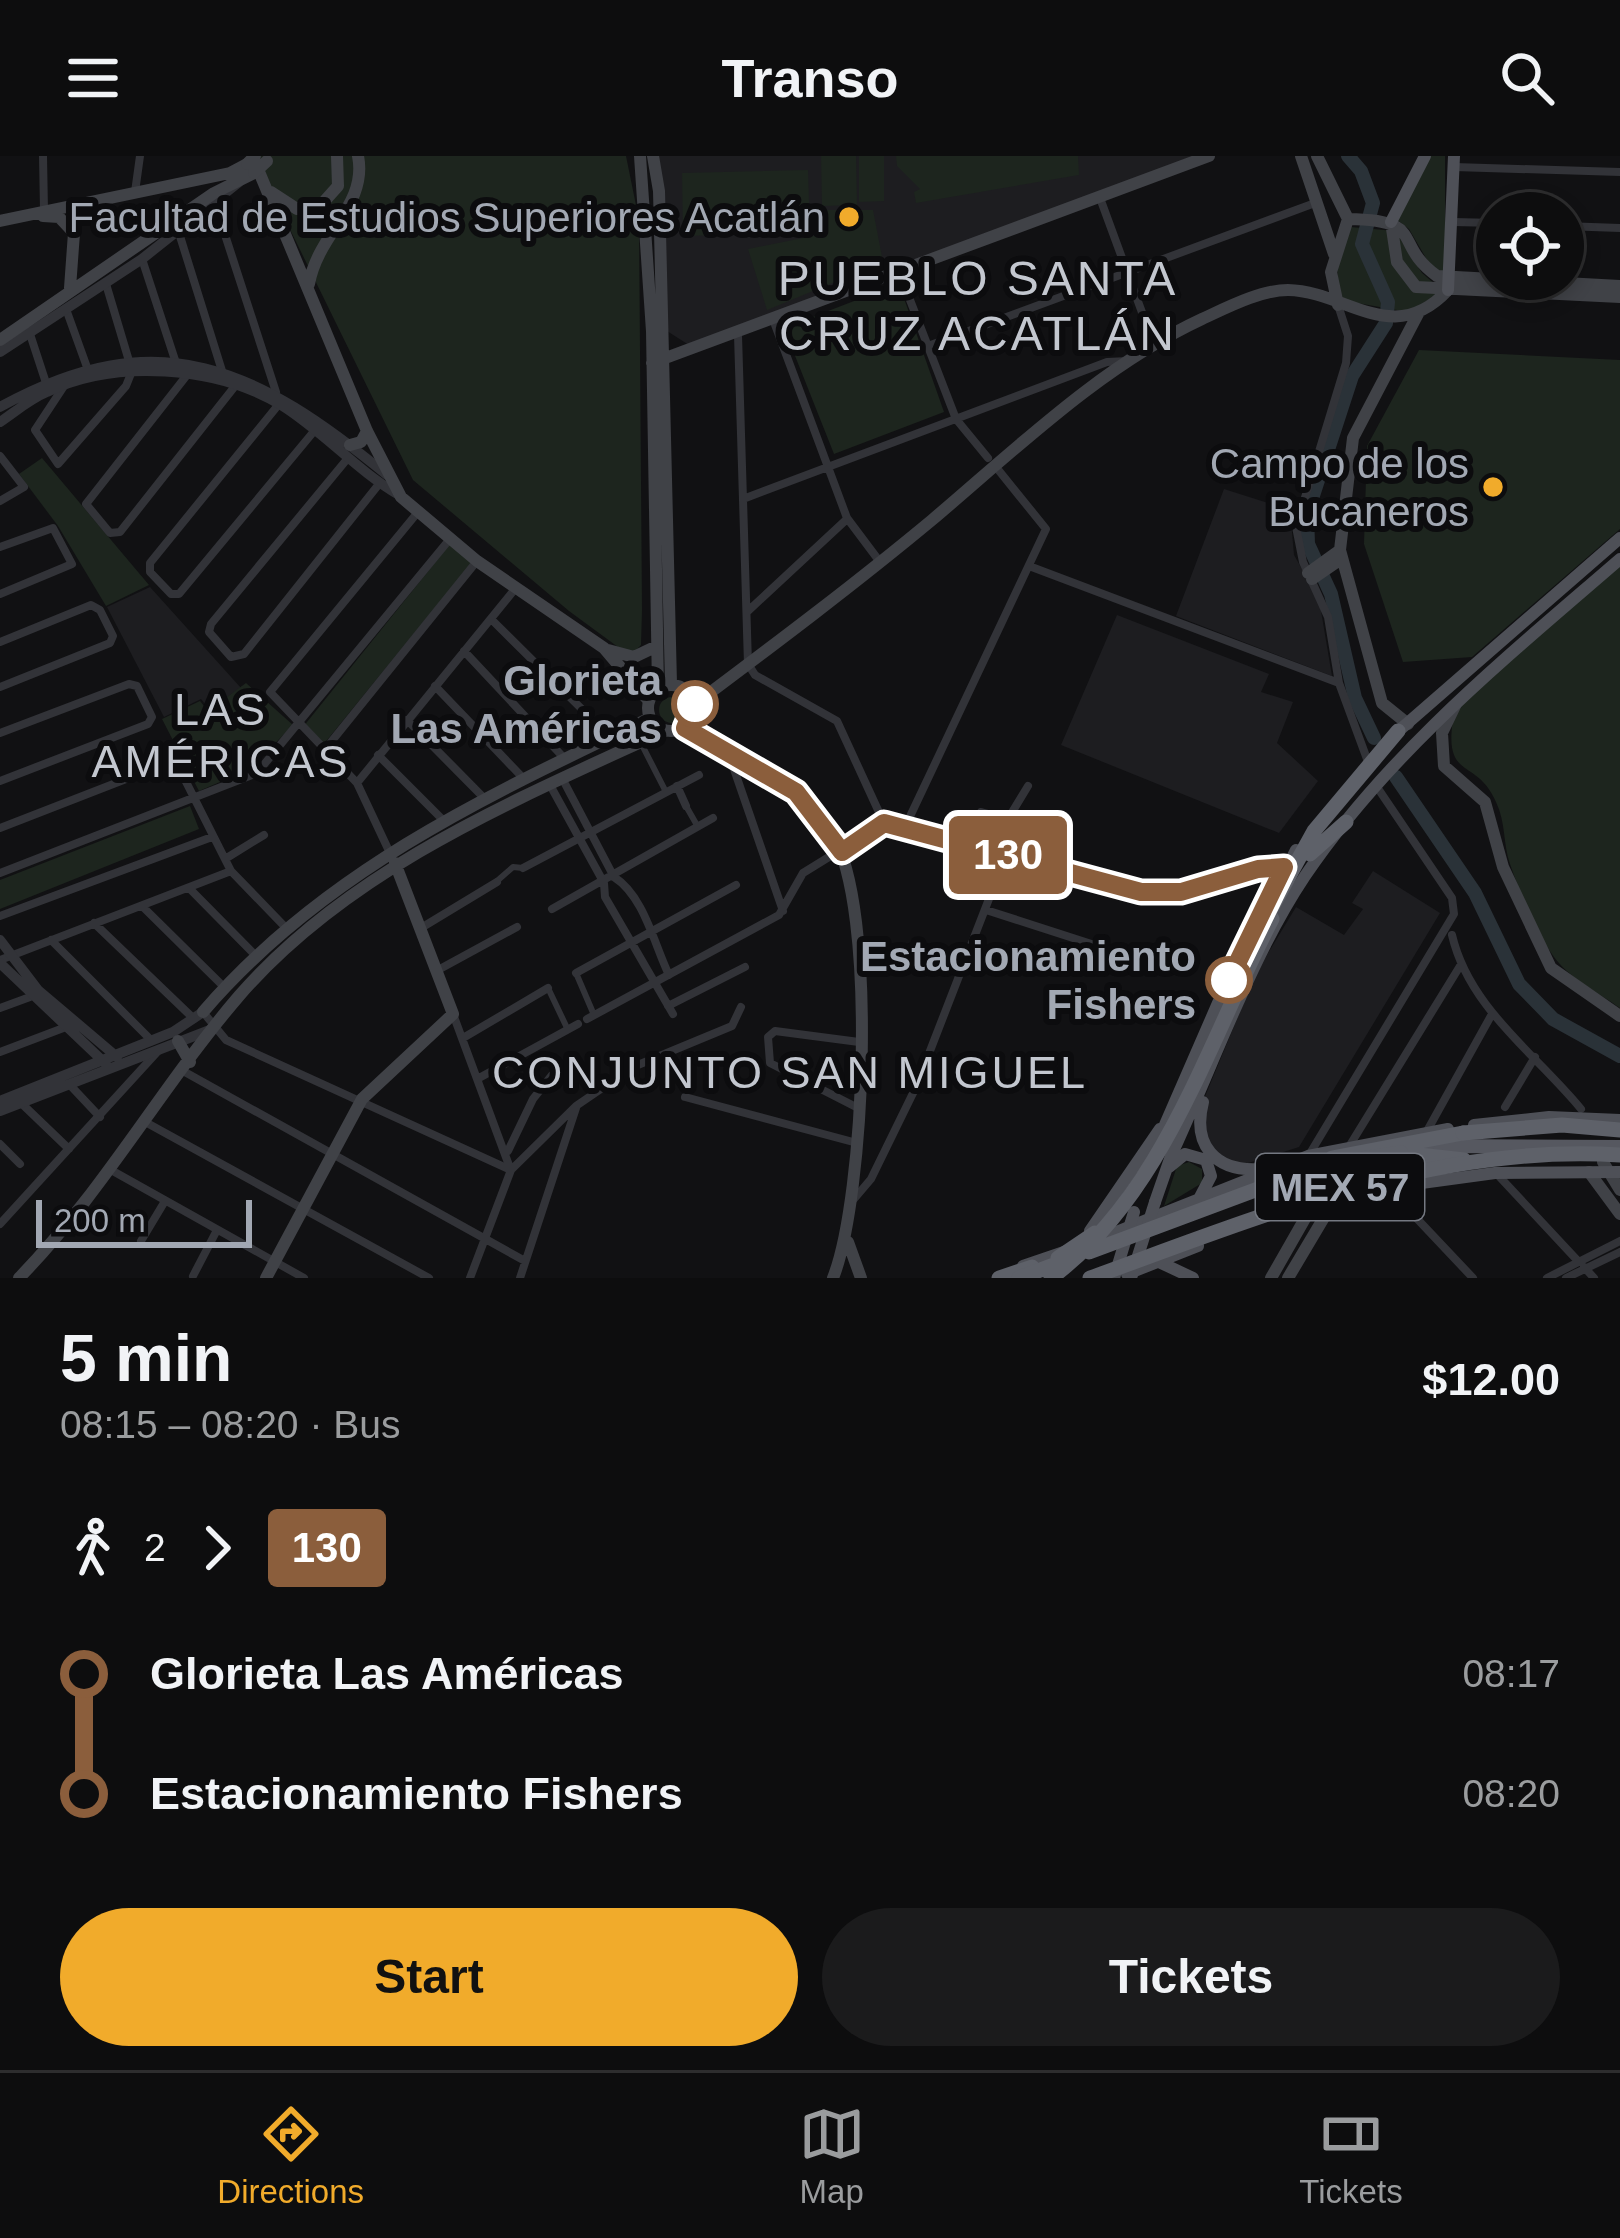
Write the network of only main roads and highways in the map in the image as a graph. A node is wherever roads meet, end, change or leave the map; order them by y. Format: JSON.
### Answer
{"nodes":[{"id":1,"x":337,"y":156,"type":"edge"},
{"id":2,"x":358,"y":156,"type":"edge"},
{"id":3,"x":640,"y":156,"type":"edge"},
{"id":4,"x":652,"y":156,"type":"edge"},
{"id":5,"x":1209,"y":156,"type":"edge"},
{"id":6,"x":1301,"y":156,"type":"edge"},
{"id":7,"x":1317,"y":156,"type":"edge"},
{"id":8,"x":1425,"y":156,"type":"edge"},
{"id":9,"x":255,"y":160,"type":"edge"},
{"id":10,"x":1454,"y":161,"type":"edge"},
{"id":11,"x":266,"y":185,"type":"junction"},
{"id":12,"x":1354,"y":219,"type":"junction"},
{"id":13,"x":0,"y":221,"type":"edge"},
{"id":14,"x":1386,"y":221,"type":"junction"},
{"id":15,"x":1334,"y":254,"type":"junction"},
{"id":16,"x":1450,"y":284,"type":"junction"},
{"id":17,"x":309,"y":285,"type":"junction"},
{"id":18,"x":1620,"y":286,"type":"edge"},
{"id":19,"x":70,"y":288,"type":"junction"},
{"id":20,"x":1620,"y":297,"type":"edge"},
{"id":21,"x":1338,"y":305,"type":"junction"},
{"id":22,"x":1419,"y":312,"type":"junction"},
{"id":23,"x":662,"y":331,"type":"junction"},
{"id":24,"x":0,"y":340,"type":"edge"},
{"id":25,"x":703,"y":349,"type":"junction"},
{"id":26,"x":658,"y":361,"type":"junction"},
{"id":27,"x":367,"y":430,"type":"junction"},
{"id":28,"x":349,"y":451,"type":"road end"},
{"id":29,"x":1620,"y":538,"type":"edge"},
{"id":30,"x":1336,"y":558,"type":"junction"},
{"id":31,"x":1620,"y":559,"type":"edge"},
{"id":32,"x":1312,"y":575,"type":"road end"},
{"id":33,"x":657,"y":646,"type":"junction"},
{"id":34,"x":604,"y":648,"type":"junction"},
{"id":35,"x":654,"y":692,"type":"junction"},
{"id":36,"x":1457,"y":700,"type":"junction"},
{"id":37,"x":1432,"y":702,"type":"junction"},
{"id":38,"x":695,"y":704,"type":"junction"},
{"id":39,"x":650,"y":718,"type":"junction"},
{"id":40,"x":688,"y":724,"type":"junction"},
{"id":41,"x":1403,"y":727,"type":"junction"},
{"id":42,"x":664,"y":731,"type":"junction"},
{"id":43,"x":461,"y":811,"type":"junction"},
{"id":44,"x":1346,"y":822,"type":"junction"},
{"id":45,"x":470,"y":825,"type":"junction"},
{"id":46,"x":389,"y":851,"type":"junction"},
{"id":47,"x":396,"y":866,"type":"junction"},
{"id":48,"x":1269,"y":919,"type":"junction"},
{"id":49,"x":198,"y":1016,"type":"road end"},
{"id":50,"x":1620,"y":1016,"type":"edge"},
{"id":51,"x":175,"y":1037,"type":"road end"},
{"id":52,"x":187,"y":1067,"type":"junction"},
{"id":53,"x":1210,"y":1072,"type":"junction"},
{"id":54,"x":1174,"y":1101,"type":"junction"},
{"id":55,"x":1620,"y":1120,"type":"edge"},
{"id":56,"x":1620,"y":1130,"type":"edge"},
{"id":57,"x":1347,"y":1152,"type":"junction"},
{"id":58,"x":1464,"y":1160,"type":"junction"},
{"id":59,"x":1613,"y":1162,"type":"edge"},
{"id":60,"x":1274,"y":1168,"type":"junction"},
{"id":61,"x":1164,"y":1172,"type":"junction"},
{"id":62,"x":1588,"y":1172,"type":"junction"},
{"id":63,"x":1620,"y":1190,"type":"edge"},
{"id":64,"x":1339,"y":1194,"type":"junction"},
{"id":65,"x":1198,"y":1201,"type":"junction"},
{"id":66,"x":1316,"y":1201,"type":"junction"},
{"id":67,"x":1620,"y":1214,"type":"edge"},
{"id":68,"x":848,"y":1241,"type":"junction"},
{"id":69,"x":1060,"y":1256,"type":"junction"},
{"id":70,"x":1158,"y":1262,"type":"junction"},
{"id":71,"x":19,"y":1278,"type":"edge"},
{"id":72,"x":266,"y":1278,"type":"edge"},
{"id":73,"x":832,"y":1278,"type":"edge"},
{"id":74,"x":861,"y":1278,"type":"edge"},
{"id":75,"x":988,"y":1278,"type":"edge"},
{"id":76,"x":1000,"y":1278,"type":"edge"},
{"id":77,"x":1019,"y":1278,"type":"edge"},
{"id":78,"x":1029,"y":1278,"type":"edge"},
{"id":79,"x":1052,"y":1278,"type":"edge"},
{"id":80,"x":1074,"y":1278,"type":"edge"},
{"id":81,"x":1090,"y":1278,"type":"edge"},
{"id":82,"x":1115,"y":1278,"type":"edge"},
{"id":83,"x":1131,"y":1278,"type":"edge"},
{"id":84,"x":1193,"y":1278,"type":"edge"},
{"id":85,"x":1271,"y":1278,"type":"edge"},
{"id":86,"x":1288,"y":1278,"type":"edge"}],
"edges":[{"from":1,"to":11,"type":"main road"},
{"from":2,"to":17,"type":"main road"},
{"from":3,"to":26,"type":"main road"},
{"from":4,"to":23,"type":"main road"},
{"from":5,"to":25,"type":"main road"},
{"from":6,"to":15,"type":"main road"},
{"from":7,"to":12,"type":"main road"},
{"from":8,"to":14,"type":"main road"},
{"from":9,"to":11,"type":"main road"},
{"from":9,"to":13,"type":"main road"},
{"from":9,"to":19,"type":"main road"},
{"from":10,"to":16,"type":"main road"},
{"from":11,"to":17,"type":"main road"},
{"from":12,"to":14,"type":"main road"},
{"from":12,"to":15,"type":"main road"},
{"from":13,"to":19,"type":"main road"},
{"from":14,"to":16,"type":"main road"},
{"from":14,"to":16,"type":"main road"},
{"from":15,"to":21,"type":"main road"},
{"from":16,"to":18,"type":"main road"},
{"from":16,"to":20,"type":"main road"},
{"from":16,"to":22,"type":"main road"},
{"from":17,"to":27,"type":"main road"},
{"from":19,"to":24,"type":"main road"},
{"from":21,"to":22,"type":"main road"},
{"from":21,"to":38,"type":"main road"},
{"from":22,"to":30,"type":"main road"},
{"from":23,"to":25,"type":"main road"},
{"from":23,"to":26,"type":"main road"},
{"from":25,"to":26,"type":"main road"},
{"from":26,"to":33,"type":"main road"},
{"from":26,"to":35,"type":"main road"},
{"from":27,"to":28,"type":"main road"},
{"from":27,"to":34,"type":"main road"},
{"from":29,"to":37,"type":"main road"},
{"from":30,"to":32,"type":"main road"},
{"from":30,"to":41,"type":"main road"},
{"from":31,"to":36,"type":"main road"},
{"from":33,"to":34,"type":"main road"},
{"from":33,"to":35,"type":"main road"},
{"from":34,"to":35,"type":"main road"},
{"from":35,"to":38,"type":"main road"},
{"from":35,"to":39,"type":"main road"},
{"from":36,"to":37,"type":"main road"},
{"from":36,"to":44,"type":"main road"},
{"from":36,"to":50,"type":"main road"},
{"from":37,"to":41,"type":"main road"},
{"from":38,"to":40,"type":"main road"},
{"from":39,"to":42,"type":"main road"},
{"from":39,"to":43,"type":"main road"},
{"from":40,"to":42,"type":"main road"},
{"from":40,"to":68,"type":"main road"},
{"from":41,"to":48,"type":"highway"},
{"from":41,"to":54,"type":"main road"},
{"from":42,"to":45,"type":"main road"},
{"from":43,"to":45,"type":"main road"},
{"from":43,"to":46,"type":"main road"},
{"from":44,"to":48,"type":"highway"},
{"from":44,"to":53,"type":"main road"},
{"from":45,"to":47,"type":"main road"},
{"from":46,"to":47,"type":"main road"},
{"from":46,"to":49,"type":"main road"},
{"from":47,"to":52,"type":"main road"},
{"from":47,"to":72,"type":"main road"},
{"from":48,"to":69,"type":"highway","bridge":true},
{"from":48,"to":79,"type":"highway","bridge":true},
{"from":51,"to":52,"type":"main road"},
{"from":52,"to":71,"type":"main road"},
{"from":53,"to":60,"type":"main road"},
{"from":53,"to":61,"type":"main road"},
{"from":54,"to":69,"type":"main road"},
{"from":54,"to":82,"type":"main road","bridge":true},
{"from":55,"to":57,"type":"main road"},
{"from":56,"to":57,"type":"highway","bridge":true},
{"from":57,"to":58,"type":"highway","bridge":true},
{"from":57,"to":60,"type":"main road"},
{"from":57,"to":69,"type":"highway","bridge":true},
{"from":57,"to":77,"type":"highway","bridge":true},
{"from":58,"to":59,"type":"highway","bridge":true},
{"from":58,"to":81,"type":"highway","bridge":true},
{"from":59,"to":62,"type":"main road"},
{"from":59,"to":63,"type":"main road"},
{"from":59,"to":78,"type":"highway","number":"MEX 57"},
{"from":59,"to":80,"type":"highway","number":"MEX 57"},
{"from":60,"to":65,"type":"main road"},
{"from":61,"to":65,"type":"main road"},
{"from":61,"to":83,"type":"main road","bridge":true},
{"from":62,"to":64,"type":"main road"},
{"from":62,"to":67,"type":"main road"},
{"from":64,"to":66,"type":"main road"},
{"from":64,"to":86,"type":"main road"},
{"from":65,"to":69,"type":"main road"},
{"from":66,"to":70,"type":"main road"},
{"from":66,"to":85,"type":"main road"},
{"from":68,"to":73,"type":"main road"},
{"from":68,"to":74,"type":"main road"},
{"from":69,"to":75,"type":"main road"},
{"from":69,"to":76,"type":"highway","bridge":true},
{"from":70,"to":82,"type":"main road"},
{"from":70,"to":84,"type":"main road"}]}
